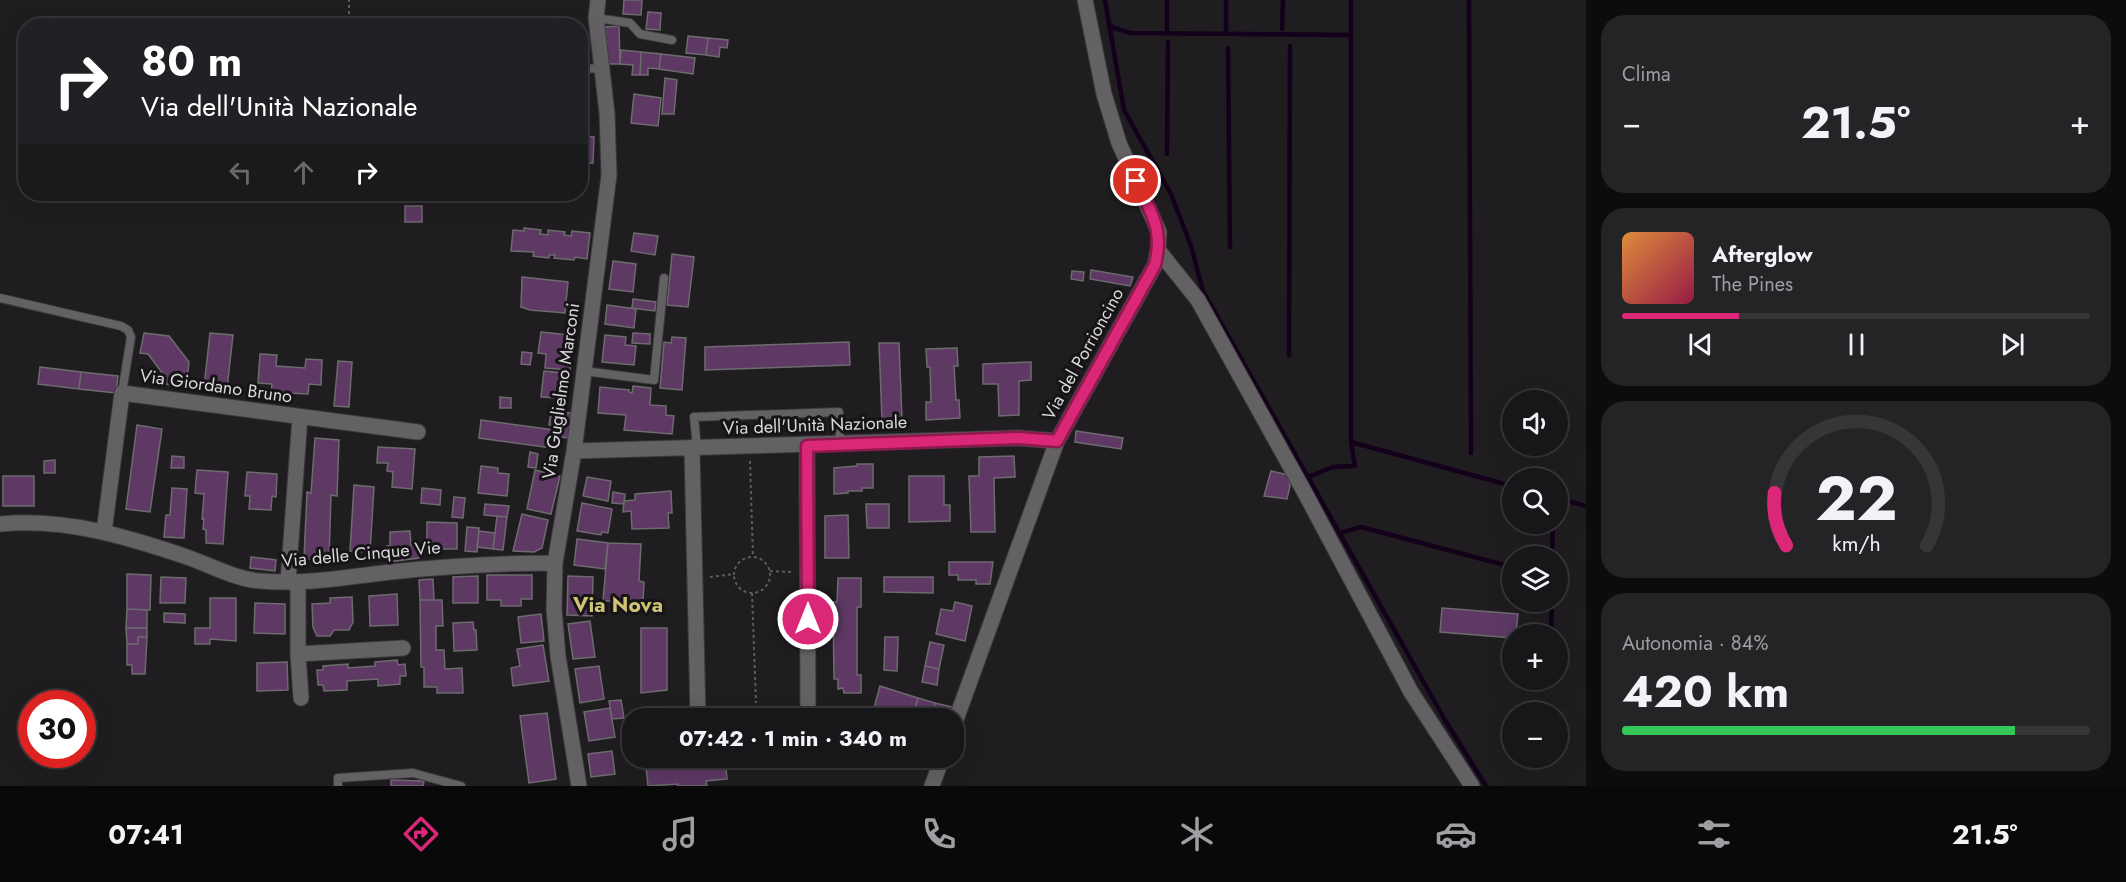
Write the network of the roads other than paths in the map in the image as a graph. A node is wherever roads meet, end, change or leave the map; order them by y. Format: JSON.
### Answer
{"nodes":[{"id":1,"x":598,"y":0,"type":"edge"},
{"id":2,"x":1085,"y":0,"type":"edge"},
{"id":3,"x":596,"y":18,"type":"junction"},
{"id":4,"x":672,"y":40,"type":"dead end"},
{"id":5,"x":588,"y":68,"type":"edge"},
{"id":6,"x":602,"y":69,"type":"junction"},
{"id":7,"x":1158,"y":250,"type":"junction"},
{"id":8,"x":664,"y":278,"type":"dead end"},
{"id":9,"x":0,"y":298,"type":"edge"},
{"id":10,"x":584,"y":371,"type":"junction"},
{"id":11,"x":122,"y":393,"type":"junction"},
{"id":12,"x":300,"y":417,"type":"junction"},
{"id":13,"x":418,"y":432,"type":"dead end"},
{"id":14,"x":1057,"y":441,"type":"junction"},
{"id":15,"x":840,"y":444,"type":"junction"},
{"id":16,"x":807,"y":446,"type":"junction"},
{"id":17,"x":694,"y":449,"type":"junction"},
{"id":18,"x":574,"y":451,"type":"junction"},
{"id":19,"x":0,"y":524,"type":"edge"},
{"id":20,"x":104,"y":532,"type":"junction"},
{"id":21,"x":555,"y":562,"type":"junction"},
{"id":22,"x":293,"y":582,"type":"junction"},
{"id":23,"x":403,"y":648,"type":"dead end"},
{"id":24,"x":298,"y":654,"type":"junction"},
{"id":25,"x":301,"y":698,"type":"dead end"},
{"id":26,"x":698,"y":708,"type":"edge"},
{"id":27,"x":808,"y":708,"type":"edge"},
{"id":28,"x":960,"y":708,"type":"edge"},
{"id":29,"x":938,"y":768,"type":"edge"},
{"id":30,"x":338,"y":786,"type":"edge"},
{"id":31,"x":461,"y":786,"type":"edge"},
{"id":32,"x":579,"y":786,"type":"edge"},
{"id":33,"x":932,"y":786,"type":"edge"},
{"id":34,"x":1472,"y":786,"type":"edge"}],
"edges":[{"from":1,"to":3,"type":"street","name":"Via Guglielmo Marconi"},
{"from":2,"to":7,"type":"street","name":"Via del Porrioncino"},
{"from":3,"to":4,"type":"lane"},
{"from":3,"to":6,"type":"street","name":"Via Guglielmo Marconi"},
{"from":5,"to":6,"type":"lane"},
{"from":6,"to":10,"type":"street","name":"Via Guglielmo Marconi"},
{"from":7,"to":14,"type":"street","name":"Via del Porrioncino"},
{"from":7,"to":34,"type":"street"},
{"from":8,"to":10,"type":"lane"},
{"from":9,"to":11,"type":"lane"},
{"from":10,"to":18,"type":"street","name":"Via Guglielmo Marconi"},
{"from":11,"to":12,"type":"street","name":"Via Giordano Bruno"},
{"from":11,"to":20,"type":"street","name":"Via Giordano Bruno"},
{"from":12,"to":13,"type":"street","name":"Via Giordano Bruno"},
{"from":12,"to":22,"type":"street","name":"Via Giordano Bruno"},
{"from":14,"to":15,"type":"street","name":"Via dell'Unità Nazionale"},
{"from":14,"to":28,"type":"street","name":"Via del Porrioncino"},
{"from":15,"to":16,"type":"street","name":"Via dell'Unità Nazionale"},
{"from":15,"to":17,"type":"lane"},
{"from":16,"to":17,"type":"street","name":"Via dell'Unità Nazionale"},
{"from":16,"to":27,"type":"street"},
{"from":17,"to":18,"type":"street","name":"Via dell'Unità Nazionale"},
{"from":17,"to":26,"type":"street"},
{"from":18,"to":21,"type":"street","name":"Via Guglielmo Marconi"},
{"from":19,"to":20,"type":"street","name":"Via delle Cinque Vie"},
{"from":20,"to":22,"type":"street","name":"Via delle Cinque Vie"},
{"from":21,"to":22,"type":"street","name":"Via delle Cinque Vie"},
{"from":21,"to":32,"type":"street","name":"Via Guglielmo Marconi"},
{"from":22,"to":24,"type":"street","name":"Via Giordano Bruno"},
{"from":23,"to":24,"type":"street"},
{"from":24,"to":25,"type":"street","name":"Via Giordano Bruno"},
{"from":29,"to":33,"type":"street"},
{"from":30,"to":31,"type":"lane"}]}
